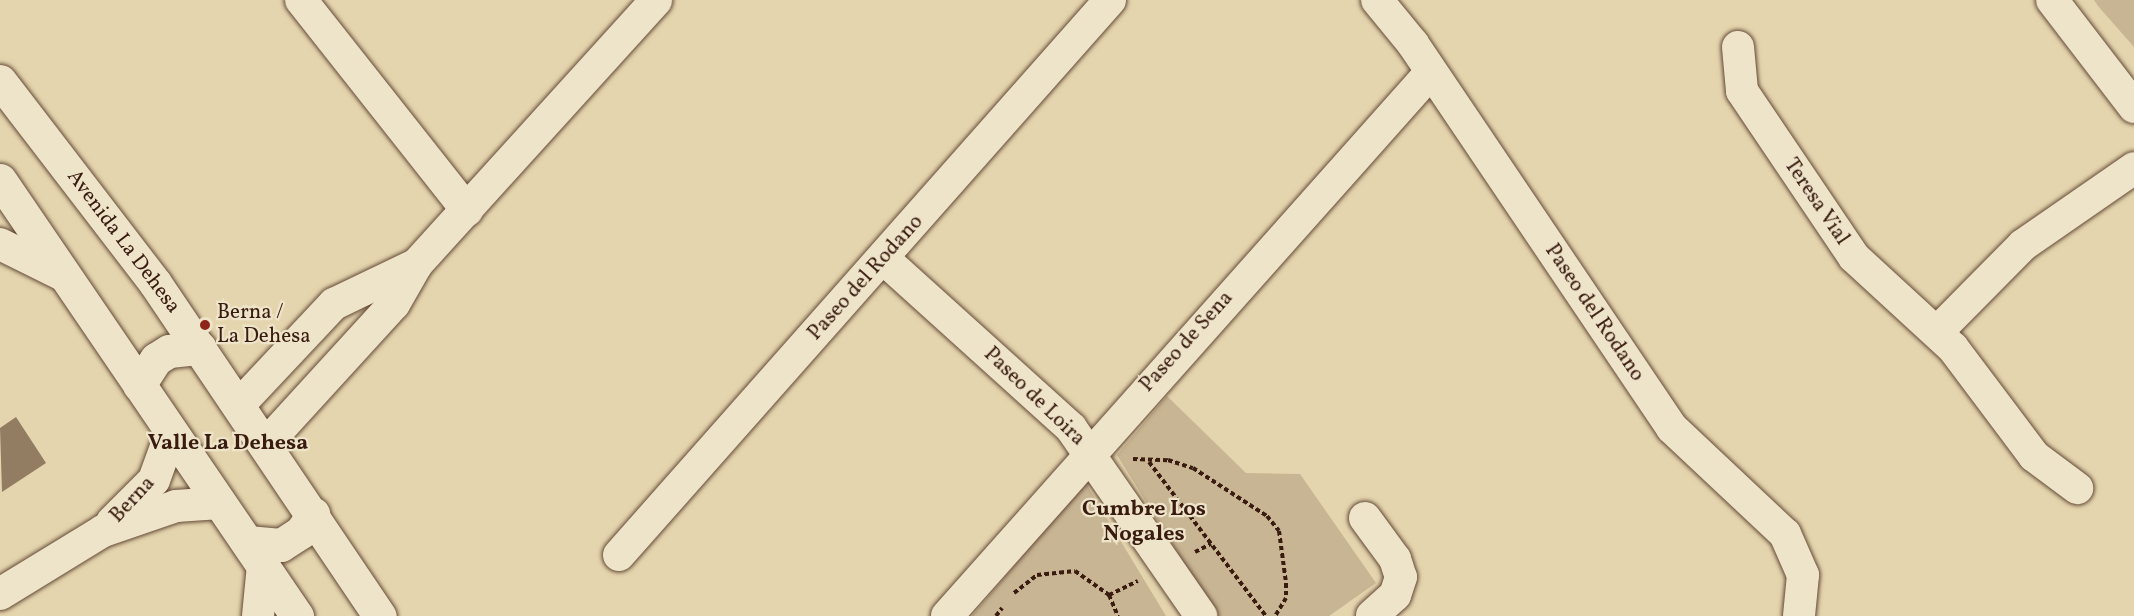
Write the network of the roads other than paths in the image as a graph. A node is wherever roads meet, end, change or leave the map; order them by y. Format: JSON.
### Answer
{"nodes":[{"id":1,"x":301,"y":0,"type":"edge"},
{"id":2,"x":656,"y":0,"type":"edge"},
{"id":3,"x":1110,"y":0,"type":"edge"},
{"id":4,"x":1377,"y":0,"type":"edge"},
{"id":5,"x":2052,"y":0,"type":"edge"},
{"id":6,"x":1737,"y":47,"type":"dead end"},
{"id":7,"x":1431,"y":72,"type":"junction"},
{"id":8,"x":0,"y":81,"type":"edge"},
{"id":9,"x":2134,"y":107,"type":"edge"},
{"id":10,"x":2134,"y":168,"type":"edge"},
{"id":11,"x":0,"y":180,"type":"edge"},
{"id":12,"x":467,"y":210,"type":"junction"},
{"id":13,"x":0,"y":244,"type":"edge"},
{"id":14,"x":884,"y":259,"type":"junction"},
{"id":15,"x":417,"y":264,"type":"junction"},
{"id":16,"x":65,"y":276,"type":"junction"},
{"id":17,"x":1937,"y":332,"type":"junction"},
{"id":18,"x":200,"y":348,"type":"junction"},
{"id":19,"x":139,"y":385,"type":"junction"},
{"id":20,"x":239,"y":405,"type":"junction"},
{"id":21,"x":171,"y":433,"type":"junction"},
{"id":22,"x":266,"y":444,"type":"junction"},
{"id":23,"x":1089,"y":452,"type":"junction"},
{"id":24,"x":2077,"y":488,"type":"dead end"},
{"id":25,"x":220,"y":503,"type":"junction"},
{"id":26,"x":313,"y":514,"type":"junction"},
{"id":27,"x":1365,"y":518,"type":"dead end"},
{"id":28,"x":103,"y":531,"type":"junction"},
{"id":29,"x":255,"y":554,"type":"junction"},
{"id":30,"x":619,"y":555,"type":"dead end"},
{"id":31,"x":0,"y":594,"type":"edge"},
{"id":32,"x":258,"y":616,"type":"edge"},
{"id":33,"x":297,"y":616,"type":"edge"},
{"id":34,"x":380,"y":616,"type":"edge"},
{"id":35,"x":948,"y":616,"type":"edge"},
{"id":36,"x":1201,"y":616,"type":"edge"},
{"id":37,"x":1372,"y":616,"type":"edge"},
{"id":38,"x":1799,"y":616,"type":"edge"}],
"edges":[{"from":1,"to":12,"type":"street"},
{"from":2,"to":12,"type":"street"},
{"from":3,"to":14,"type":"street","name":"Paseo del Rodano"},
{"from":4,"to":7,"type":"street","name":"Paseo del Rodano"},
{"from":5,"to":9,"type":"street"},
{"from":6,"to":17,"type":"street","name":"Teresa Vial"},
{"from":7,"to":23,"type":"street","name":"Paseo de Sena"},
{"from":7,"to":38,"type":"street","name":"Paseo del Rodano"},
{"from":8,"to":18,"type":"street","name":"Avenida La Dehesa"},
{"from":10,"to":17,"type":"street"},
{"from":11,"to":16,"type":"street"},
{"from":12,"to":15,"type":"street"},
{"from":13,"to":16,"type":"street"},
{"from":14,"to":23,"type":"street","name":"Paseo de Loira"},
{"from":14,"to":30,"type":"street","name":"Paseo del Rodano"},
{"from":15,"to":20,"type":"street"},
{"from":15,"to":22,"type":"street"},
{"from":16,"to":19,"type":"street"},
{"from":17,"to":24,"type":"street","name":"Teresa Vial"},
{"from":18,"to":19,"type":"street"},
{"from":18,"to":20,"type":"street","name":"Avenida La Dehesa"},
{"from":19,"to":21,"type":"street"},
{"from":20,"to":22,"type":"street","name":"Avenida La Dehesa"},
{"from":21,"to":25,"type":"street"},
{"from":21,"to":28,"type":"street","name":"Berna"},
{"from":22,"to":26,"type":"street","name":"Avenida La Dehesa"},
{"from":23,"to":35,"type":"street","name":"Paseo de Sena"},
{"from":23,"to":36,"type":"street","name":"Paseo de Loira"},
{"from":25,"to":28,"type":"street","name":"Berna"},
{"from":25,"to":29,"type":"street"},
{"from":26,"to":29,"type":"street"},
{"from":26,"to":34,"type":"street","name":"Avenida La Dehesa"},
{"from":27,"to":37,"type":"street"},
{"from":28,"to":31,"type":"street","name":"Berna"},
{"from":29,"to":32,"type":"street"},
{"from":29,"to":33,"type":"street"}]}
